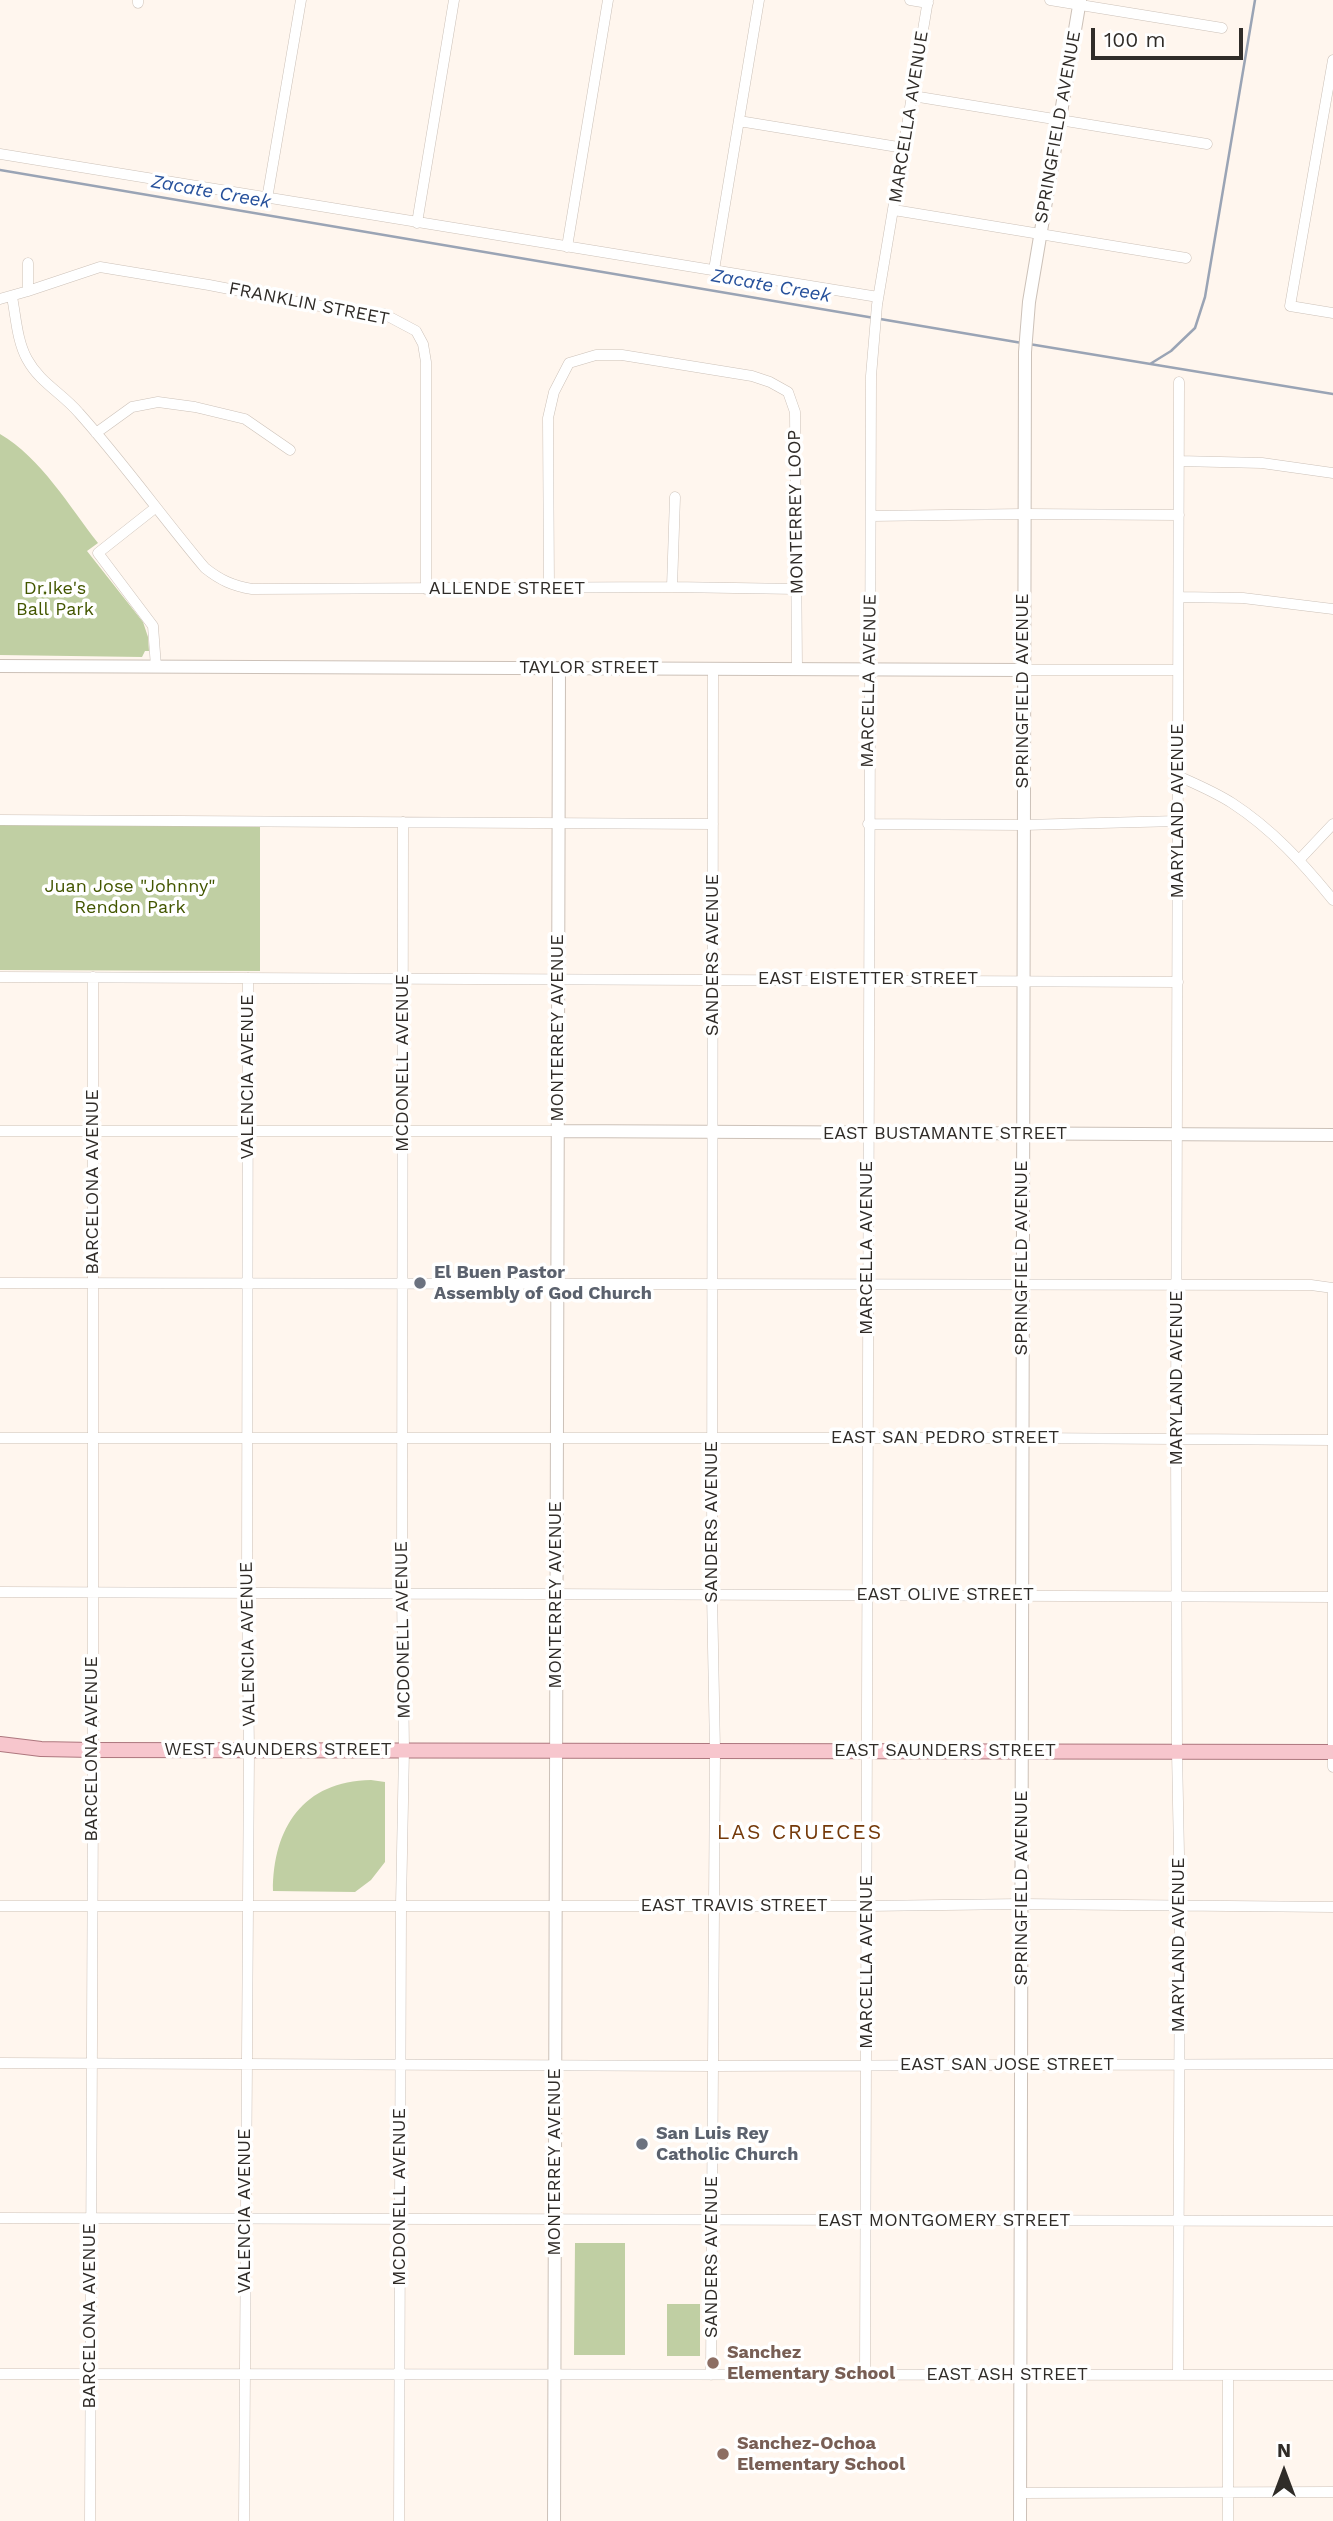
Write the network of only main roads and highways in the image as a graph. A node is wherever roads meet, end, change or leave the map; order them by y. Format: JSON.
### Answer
{"nodes":[{"id":1,"x":0,"y":1744,"type":"edge"},
{"id":2,"x":556,"y":1751,"type":"joint"},
{"id":3,"x":1333,"y":1752,"type":"edge"}],
"edges":[{"from":1,"to":2,"type":"main road","name":"WEST SAUNDERS STREET"},
{"from":2,"to":3,"type":"main road","name":"EAST SAUNDERS STREET"}]}
